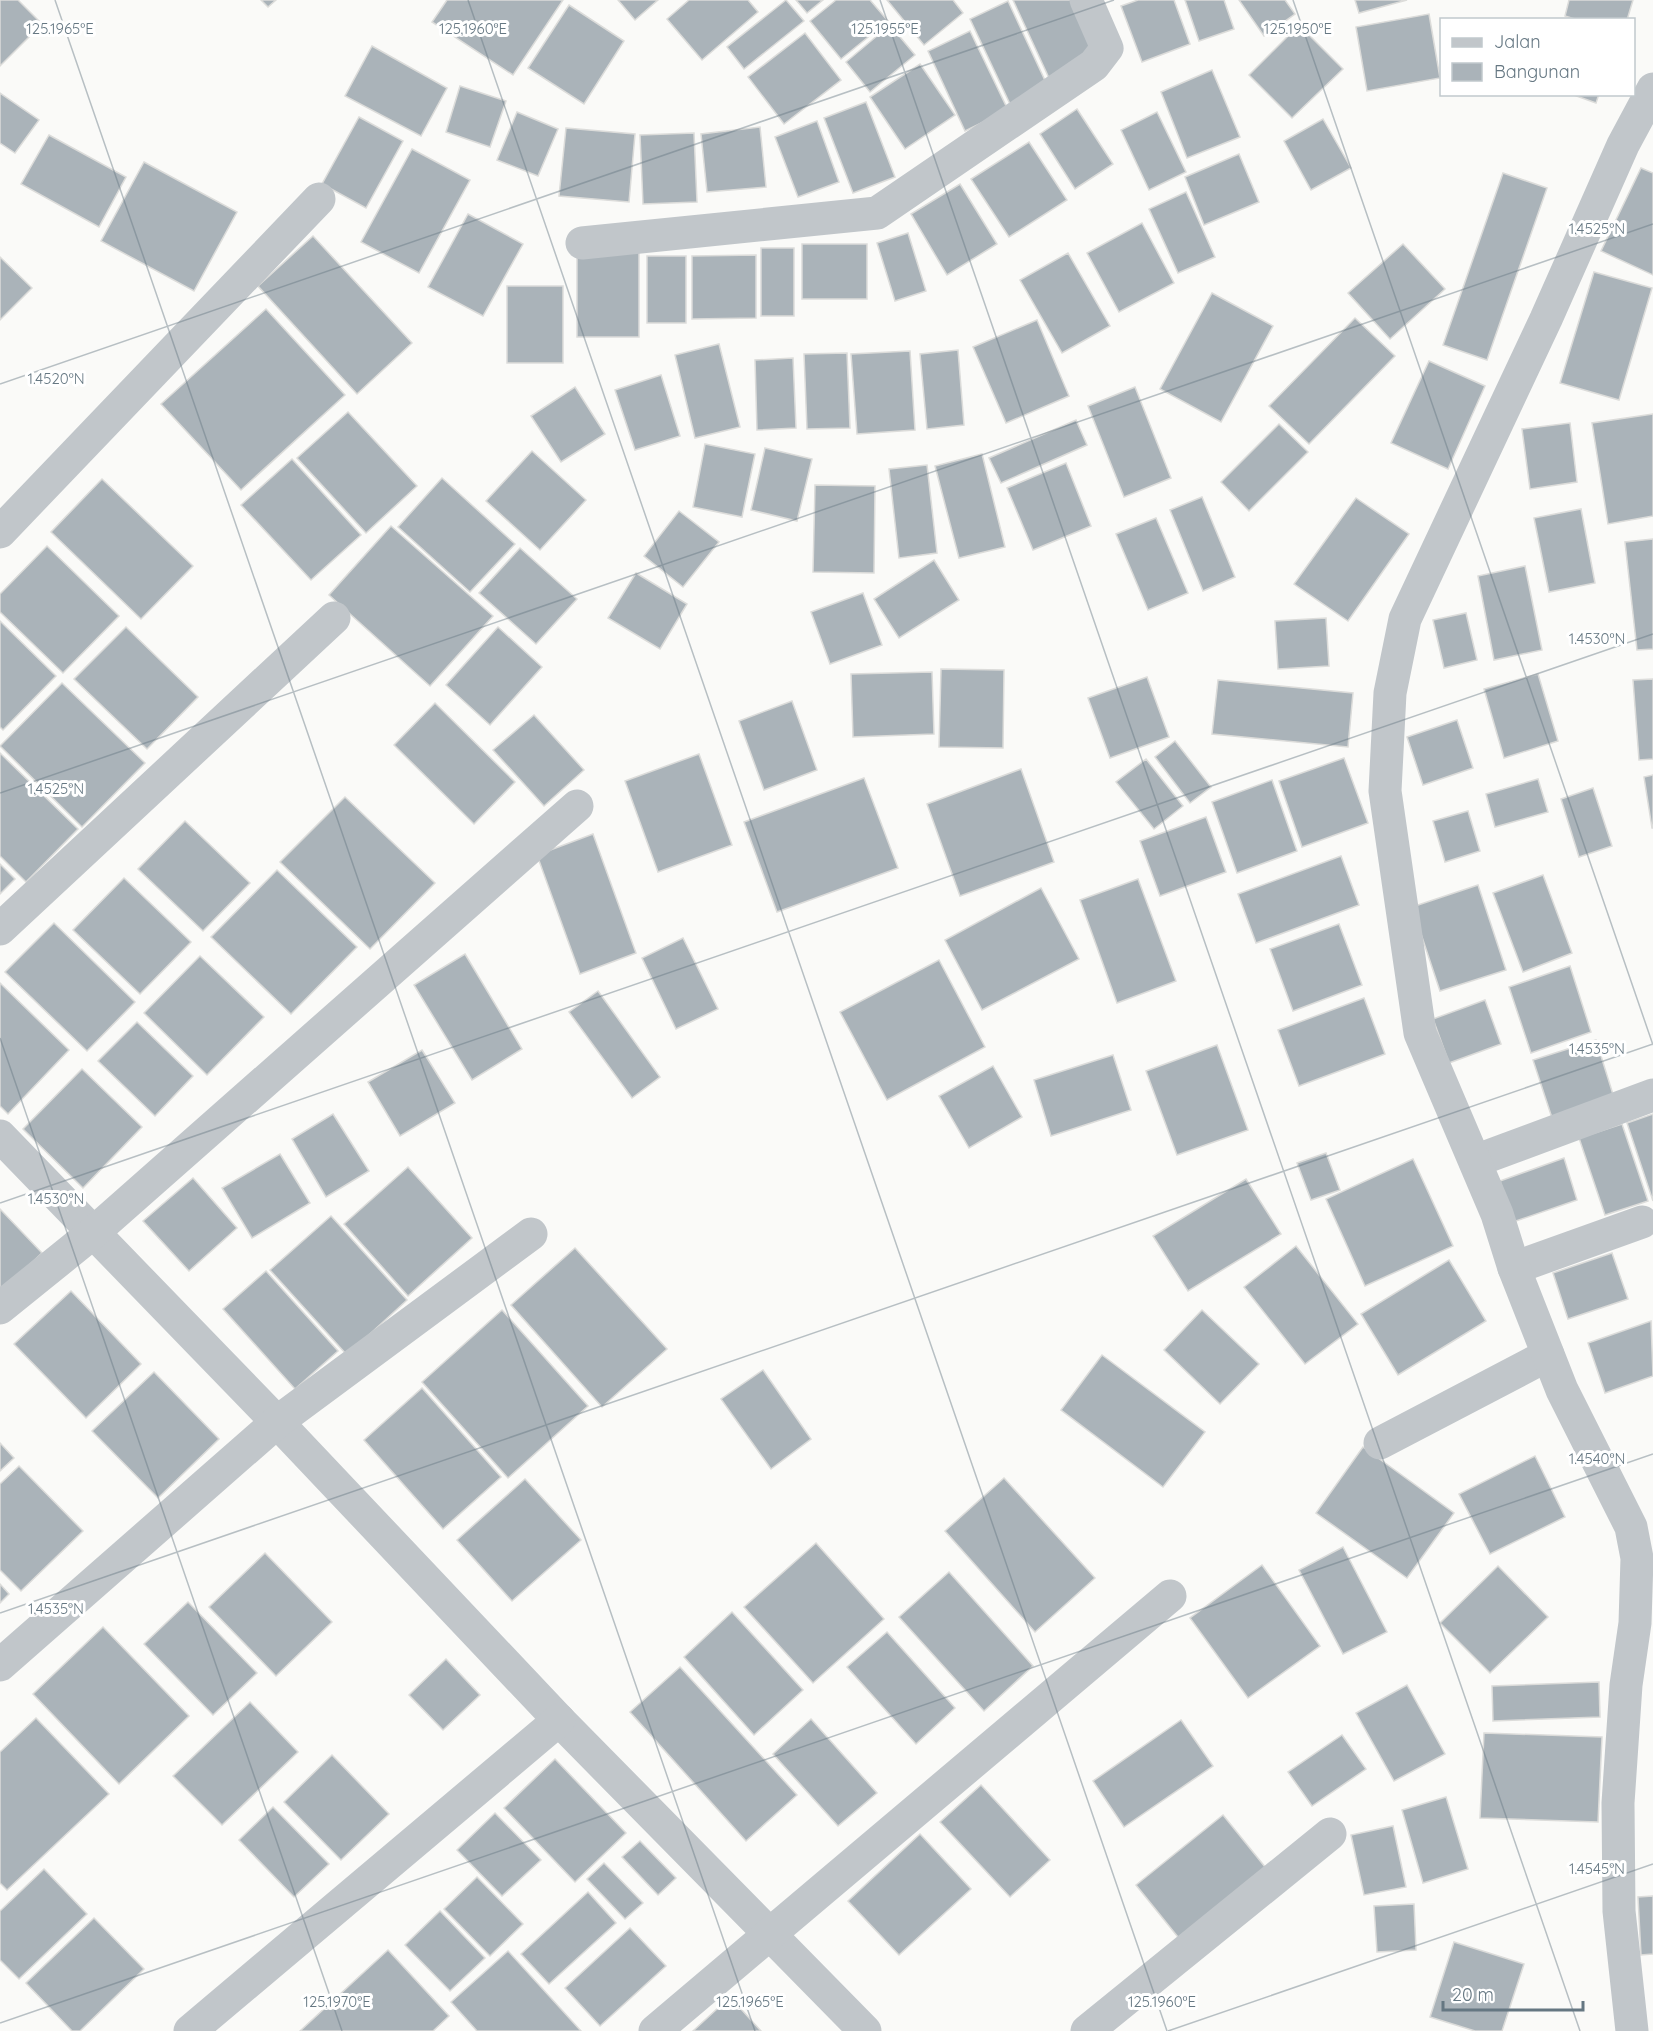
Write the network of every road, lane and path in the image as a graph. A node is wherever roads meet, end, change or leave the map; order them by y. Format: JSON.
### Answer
{"nodes":[{"id":1,"x":1086,"y":0,"type":"edge"},
{"id":2,"x":1653,"y":89,"type":"edge"},
{"id":3,"x":319,"y":199,"type":"dead end"},
{"id":4,"x":582,"y":243,"type":"dead end"},
{"id":5,"x":0,"y":532,"type":"edge"},
{"id":6,"x":334,"y":618,"type":"dead end"},
{"id":7,"x":577,"y":806,"type":"dead end"},
{"id":8,"x":0,"y":929,"type":"edge"},
{"id":9,"x":1653,"y":1095,"type":"edge"},
{"id":10,"x":0,"y":1136,"type":"edge"},
{"id":11,"x":1475,"y":1161,"type":"junction"},
{"id":12,"x":1642,"y":1222,"type":"dead end"},
{"id":13,"x":94,"y":1232,"type":"junction"},
{"id":14,"x":531,"y":1234,"type":"dead end"},
{"id":15,"x":1514,"y":1268,"type":"junction"},
{"id":16,"x":0,"y":1308,"type":"edge"},
{"id":17,"x":1548,"y":1355,"type":"junction"},
{"id":18,"x":277,"y":1422,"type":"junction"},
{"id":19,"x":1380,"y":1443,"type":"dead end"},
{"id":20,"x":1170,"y":1596,"type":"dead end"},
{"id":21,"x":0,"y":1665,"type":"edge"},
{"id":22,"x":559,"y":1720,"type":"junction"},
{"id":23,"x":1330,"y":1834,"type":"dead end"},
{"id":24,"x":770,"y":1933,"type":"junction"},
{"id":25,"x":189,"y":2031,"type":"edge"},
{"id":26,"x":655,"y":2031,"type":"edge"},
{"id":27,"x":865,"y":2031,"type":"edge"},
{"id":28,"x":1087,"y":2031,"type":"edge"},
{"id":29,"x":1632,"y":2031,"type":"edge"}],
"edges":[{"from":1,"to":4,"type":"street"},
{"from":2,"to":11,"type":"street"},
{"from":3,"to":5,"type":"street"},
{"from":6,"to":8,"type":"street"},
{"from":7,"to":13,"type":"street"},
{"from":9,"to":11,"type":"street"},
{"from":10,"to":13,"type":"street"},
{"from":11,"to":15,"type":"street"},
{"from":12,"to":15,"type":"street"},
{"from":13,"to":16,"type":"street"},
{"from":13,"to":18,"type":"street"},
{"from":14,"to":18,"type":"street"},
{"from":15,"to":17,"type":"street"},
{"from":17,"to":19,"type":"street"},
{"from":17,"to":29,"type":"street"},
{"from":18,"to":21,"type":"street"},
{"from":18,"to":22,"type":"street"},
{"from":20,"to":24,"type":"street"},
{"from":22,"to":24,"type":"street"},
{"from":22,"to":25,"type":"street"},
{"from":23,"to":28,"type":"street"},
{"from":24,"to":26,"type":"street"},
{"from":24,"to":27,"type":"street"}]}
